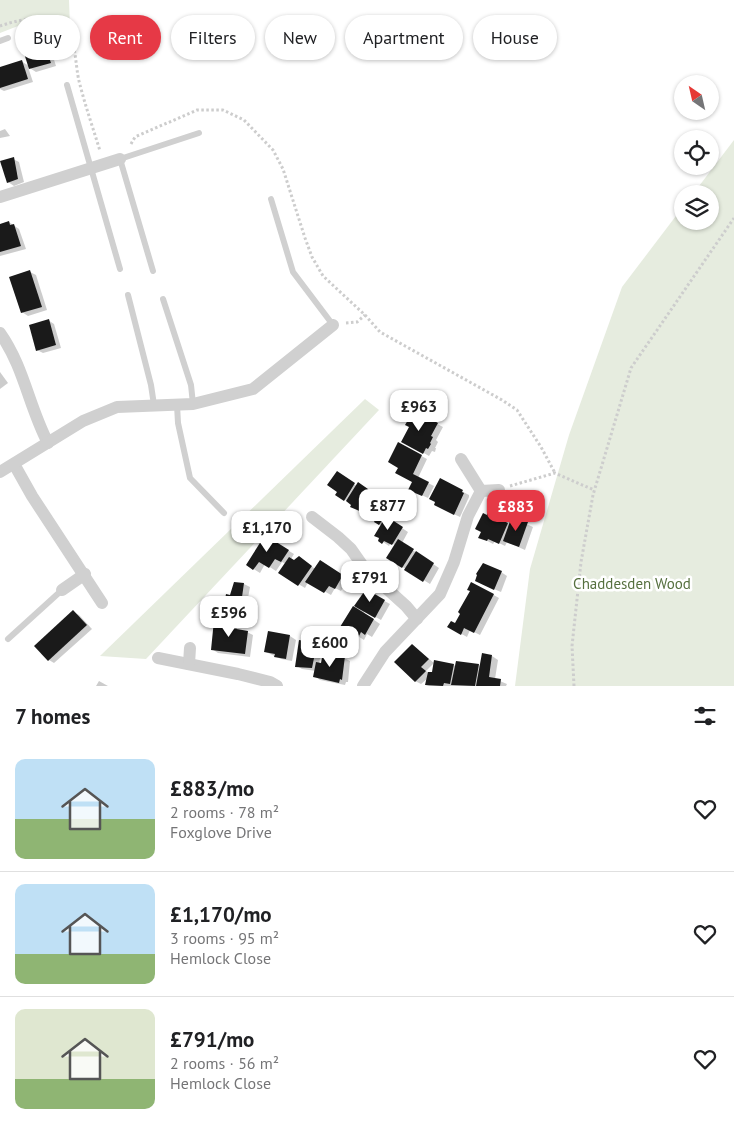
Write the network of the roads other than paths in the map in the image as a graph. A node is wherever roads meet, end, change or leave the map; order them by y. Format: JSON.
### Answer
{"nodes":[{"id":1,"x":8,"y":38,"type":"dead end"},
{"id":2,"x":0,"y":41,"type":"edge"},
{"id":3,"x":67,"y":84,"type":"dead end"},
{"id":4,"x":199,"y":133,"type":"dead end"},
{"id":5,"x":120,"y":159,"type":"junction"},
{"id":6,"x":91,"y":168,"type":"junction"},
{"id":7,"x":0,"y":197,"type":"edge"},
{"id":8,"x":271,"y":199,"type":"dead end"},
{"id":9,"x":120,"y":269,"type":"dead end"},
{"id":10,"x":153,"y":271,"type":"dead end"},
{"id":11,"x":128,"y":295,"type":"dead end"},
{"id":12,"x":163,"y":299,"type":"dead end"},
{"id":13,"x":333,"y":325,"type":"joint"},
{"id":14,"x":0,"y":333,"type":"edge"},
{"id":15,"x":194,"y":404,"type":"junction"},
{"id":16,"x":154,"y":405,"type":"junction"},
{"id":17,"x":177,"y":405,"type":"junction"},
{"id":18,"x":48,"y":443,"type":"junction"},
{"id":19,"x":461,"y":459,"type":"dead end"},
{"id":20,"x":14,"y":464,"type":"junction"},
{"id":21,"x":0,"y":472,"type":"edge"},
{"id":22,"x":499,"y":490,"type":"road end"},
{"id":23,"x":481,"y":491,"type":"junction"},
{"id":24,"x":224,"y":513,"type":"dead end"},
{"id":25,"x":312,"y":517,"type":"dead end"},
{"id":26,"x":85,"y":574,"type":"junction"},
{"id":27,"x":62,"y":590,"type":"joint"},
{"id":28,"x":102,"y":603,"type":"dead end"},
{"id":29,"x":417,"y":619,"type":"junction"},
{"id":30,"x":8,"y":639,"type":"dead end"},
{"id":31,"x":190,"y":648,"type":"dead end"},
{"id":32,"x":158,"y":658,"type":"dead end"},
{"id":33,"x":189,"y":664,"type":"junction"},
{"id":34,"x":365,"y":685,"type":"edge"},
{"id":35,"x":277,"y":686,"type":"edge"}],
"edges":[{"from":1,"to":2,"type":"lane"},
{"from":3,"to":6,"type":"lane"},
{"from":4,"to":5,"type":"lane"},
{"from":5,"to":6,"type":"street"},
{"from":5,"to":10,"type":"lane"},
{"from":6,"to":7,"type":"street"},
{"from":6,"to":9,"type":"lane"},
{"from":8,"to":13,"type":"lane"},
{"from":11,"to":16,"type":"lane"},
{"from":12,"to":15,"type":"lane"},
{"from":13,"to":15,"type":"street"},
{"from":14,"to":18,"type":"street"},
{"from":15,"to":17,"type":"street"},
{"from":16,"to":17,"type":"street"},
{"from":16,"to":18,"type":"street"},
{"from":17,"to":24,"type":"lane"},
{"from":18,"to":20,"type":"street"},
{"from":19,"to":23,"type":"street"},
{"from":20,"to":21,"type":"street"},
{"from":20,"to":26,"type":"street"},
{"from":22,"to":23,"type":"street"},
{"from":23,"to":29,"type":"street"},
{"from":25,"to":29,"type":"street"},
{"from":26,"to":27,"type":"street"},
{"from":26,"to":28,"type":"street"},
{"from":27,"to":30,"type":"lane"},
{"from":29,"to":34,"type":"street"},
{"from":31,"to":33,"type":"street"},
{"from":32,"to":33,"type":"street"},
{"from":33,"to":35,"type":"street"}]}
